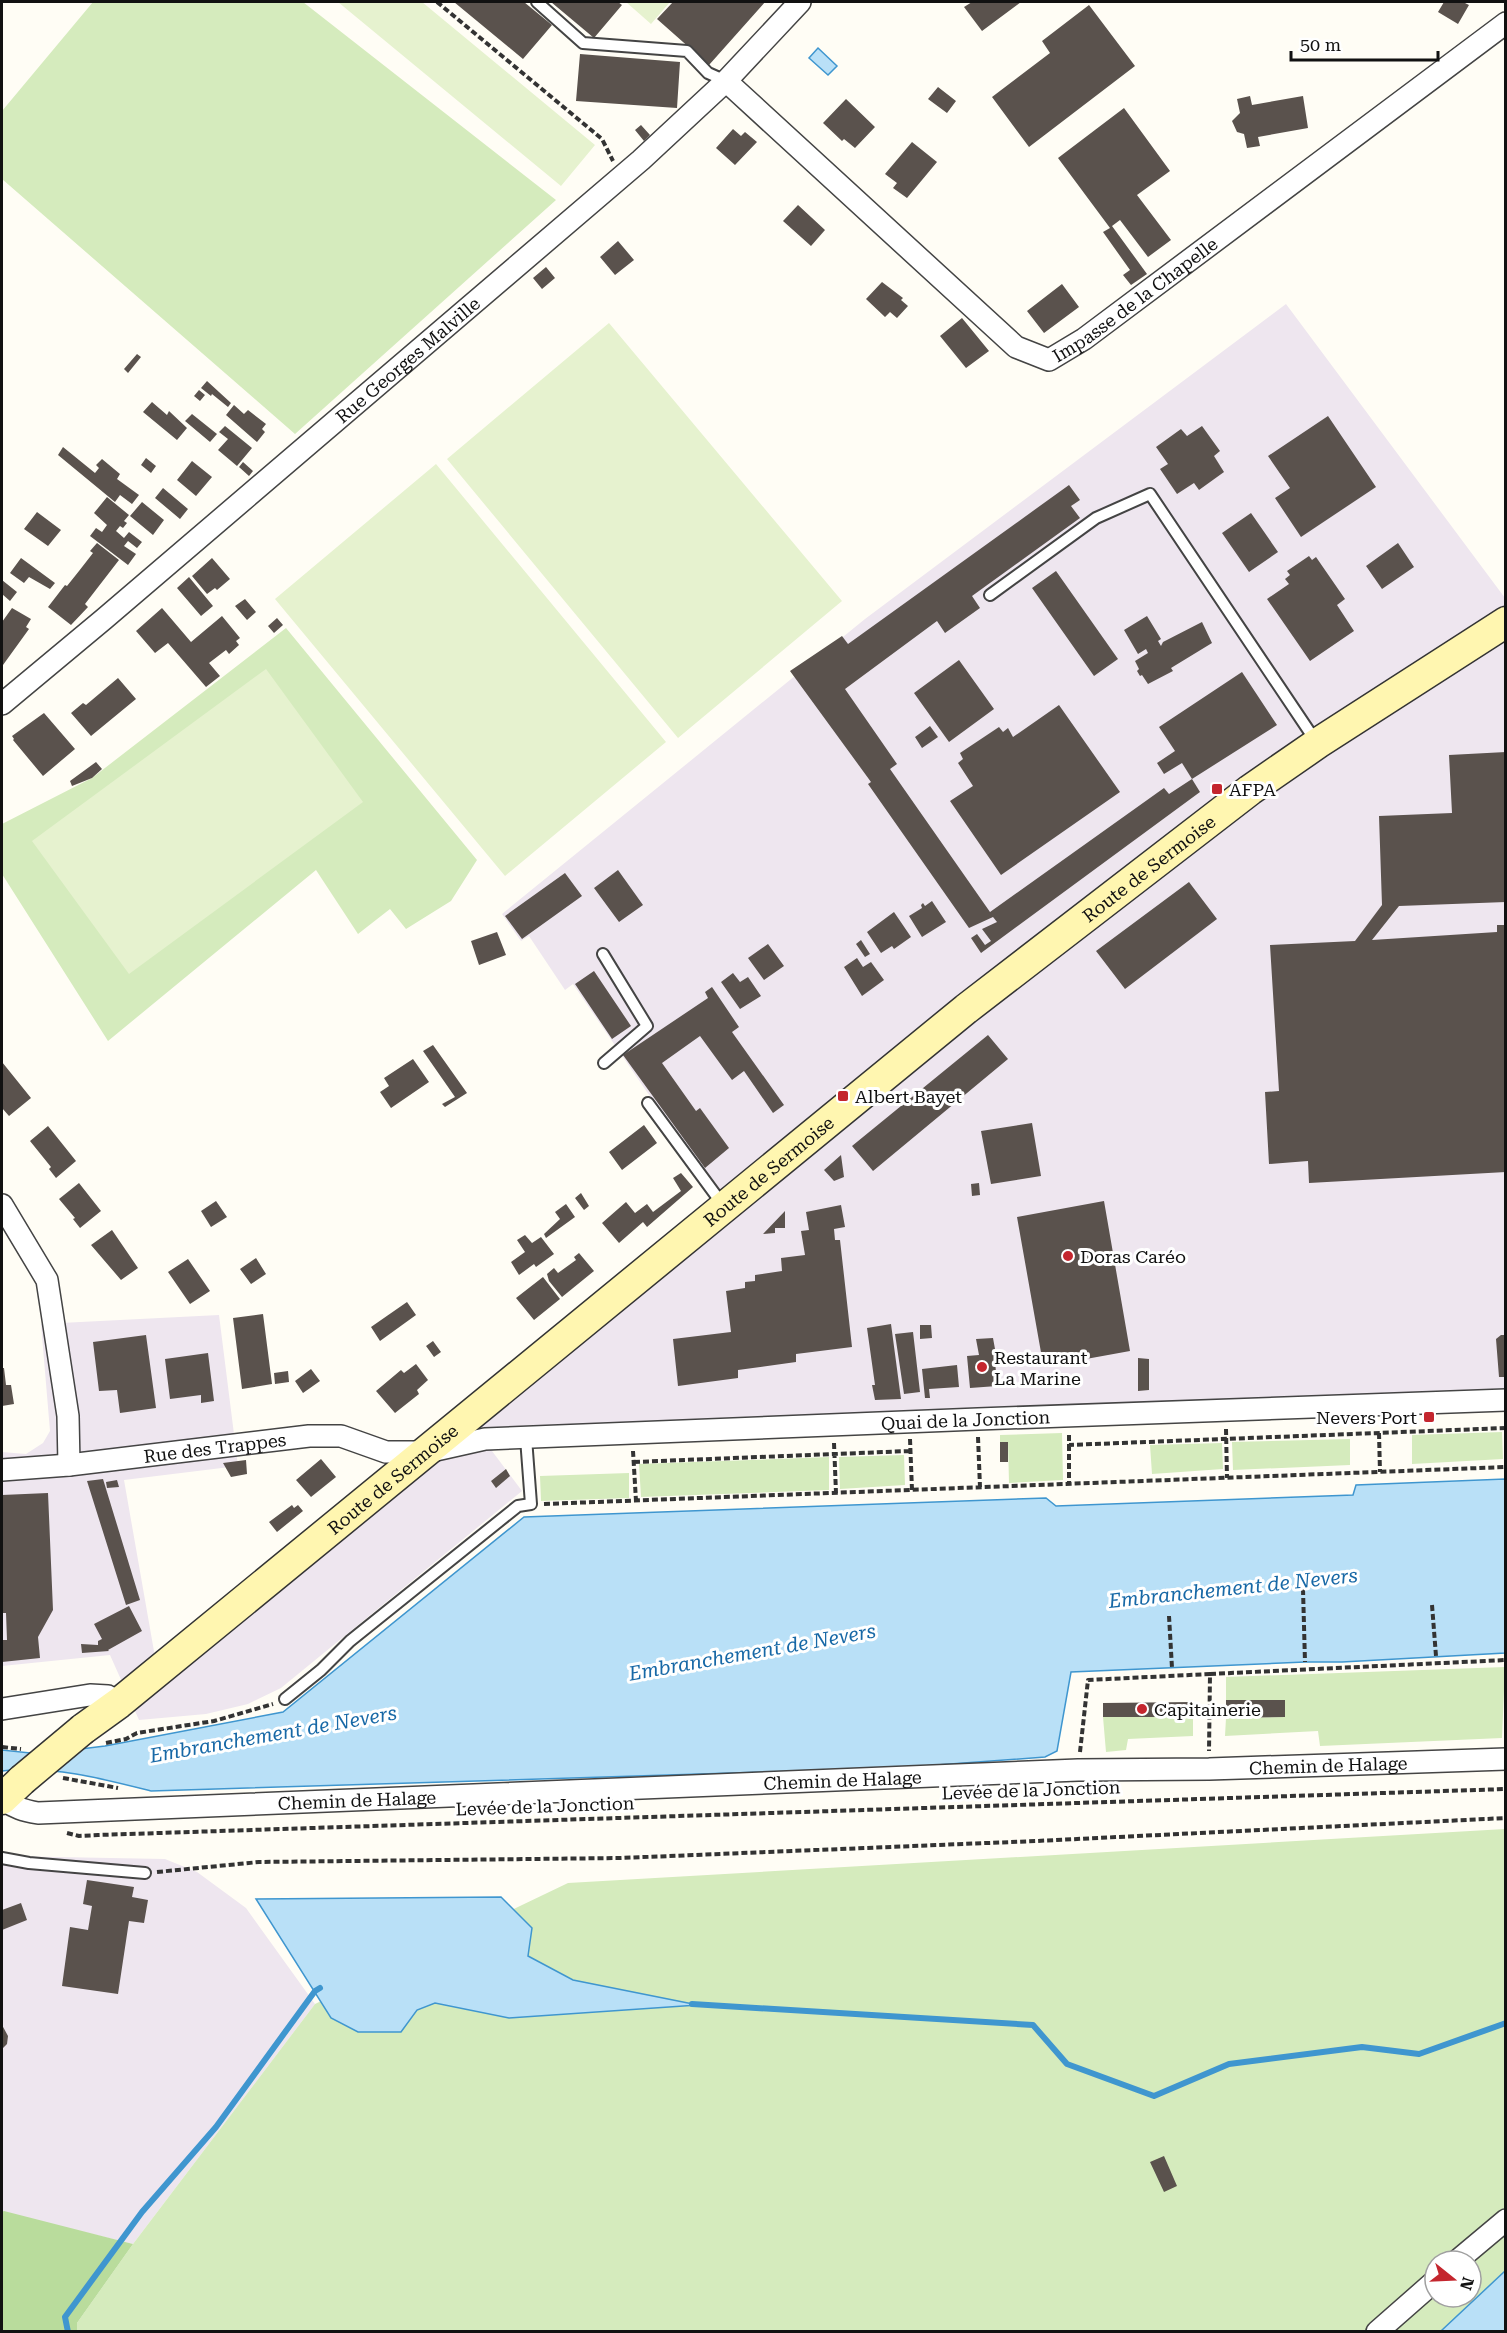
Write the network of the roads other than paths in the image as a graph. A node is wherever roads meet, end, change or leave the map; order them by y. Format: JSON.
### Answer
{"nodes":[{"id":1,"x":537,"y":2,"type":"edge"},
{"id":2,"x":800,"y":2,"type":"edge"},
{"id":3,"x":1506,"y":23,"type":"edge"},
{"id":4,"x":726,"y":81,"type":"junction"},
{"id":5,"x":990,"y":595,"type":"dead end"},
{"id":6,"x":1506,"y":622,"type":"edge"},
{"id":7,"x":2,"y":704,"type":"edge"},
{"id":8,"x":1317,"y":743,"type":"junction"},
{"id":9,"x":603,"y":954,"type":"dead end"},
{"id":10,"x":604,"y":1063,"type":"dead end"},
{"id":11,"x":648,"y":1103,"type":"dead end"},
{"id":12,"x":2,"y":1205,"type":"edge"},
{"id":13,"x":725,"y":1207,"type":"junction"},
{"id":14,"x":1506,"y":1400,"type":"edge"},
{"id":15,"x":526,"y":1438,"type":"junction"},
{"id":16,"x":427,"y":1452,"type":"junction"},
{"id":17,"x":69,"y":1465,"type":"junction"},
{"id":18,"x":2,"y":1470,"type":"edge"},
{"id":19,"x":285,"y":1699,"type":"road end"},
{"id":20,"x":119,"y":1703,"type":"junction"},
{"id":21,"x":2,"y":1708,"type":"edge"},
{"id":22,"x":1506,"y":1759,"type":"edge"},
{"id":23,"x":9,"y":1792,"type":"edge"},
{"id":24,"x":2,"y":1858,"type":"edge"},
{"id":25,"x":145,"y":1873,"type":"road end"},
{"id":26,"x":1506,"y":2220,"type":"edge"},
{"id":27,"x":1471,"y":2249,"type":"edge"},
{"id":28,"x":1423,"y":2291,"type":"edge"},
{"id":29,"x":1377,"y":2331,"type":"edge"}],
"edges":[{"from":1,"to":4,"type":"lane"},
{"from":2,"to":4,"type":"street","name":"Rue Georges Malville"},
{"from":3,"to":4,"type":"street","name":"Impasse de la Chapelle"},
{"from":4,"to":7,"type":"street","name":"Rue Georges Malville"},
{"from":5,"to":8,"type":"lane"},
{"from":6,"to":8,"type":"main road","name":"Route de Sermoise"},
{"from":8,"to":13,"type":"main road","name":"Route de Sermoise"},
{"from":9,"to":10,"type":"lane"},
{"from":11,"to":13,"type":"lane"},
{"from":12,"to":17,"type":"street"},
{"from":13,"to":16,"type":"main road","name":"Route de Sermoise"},
{"from":14,"to":15,"type":"street","name":"Quai de la Jonction"},
{"from":15,"to":16,"type":"street","name":"Quai de la Jonction"},
{"from":15,"to":19,"type":"lane"},
{"from":16,"to":17,"type":"street","name":"Rue des Trappes"},
{"from":16,"to":20,"type":"main road","name":"Route de Sermoise"},
{"from":17,"to":18,"type":"street","name":"Rue des Trappes"},
{"from":20,"to":21,"type":"street"},
{"from":20,"to":23,"type":"main road","name":"Route de Sermoise","bridge":true},
{"from":22,"to":23,"type":"street","name":"Chemin de Halage"},
{"from":24,"to":25,"type":"lane"},
{"from":26,"to":27,"type":"street"},
{"from":28,"to":29,"type":"street"}]}
